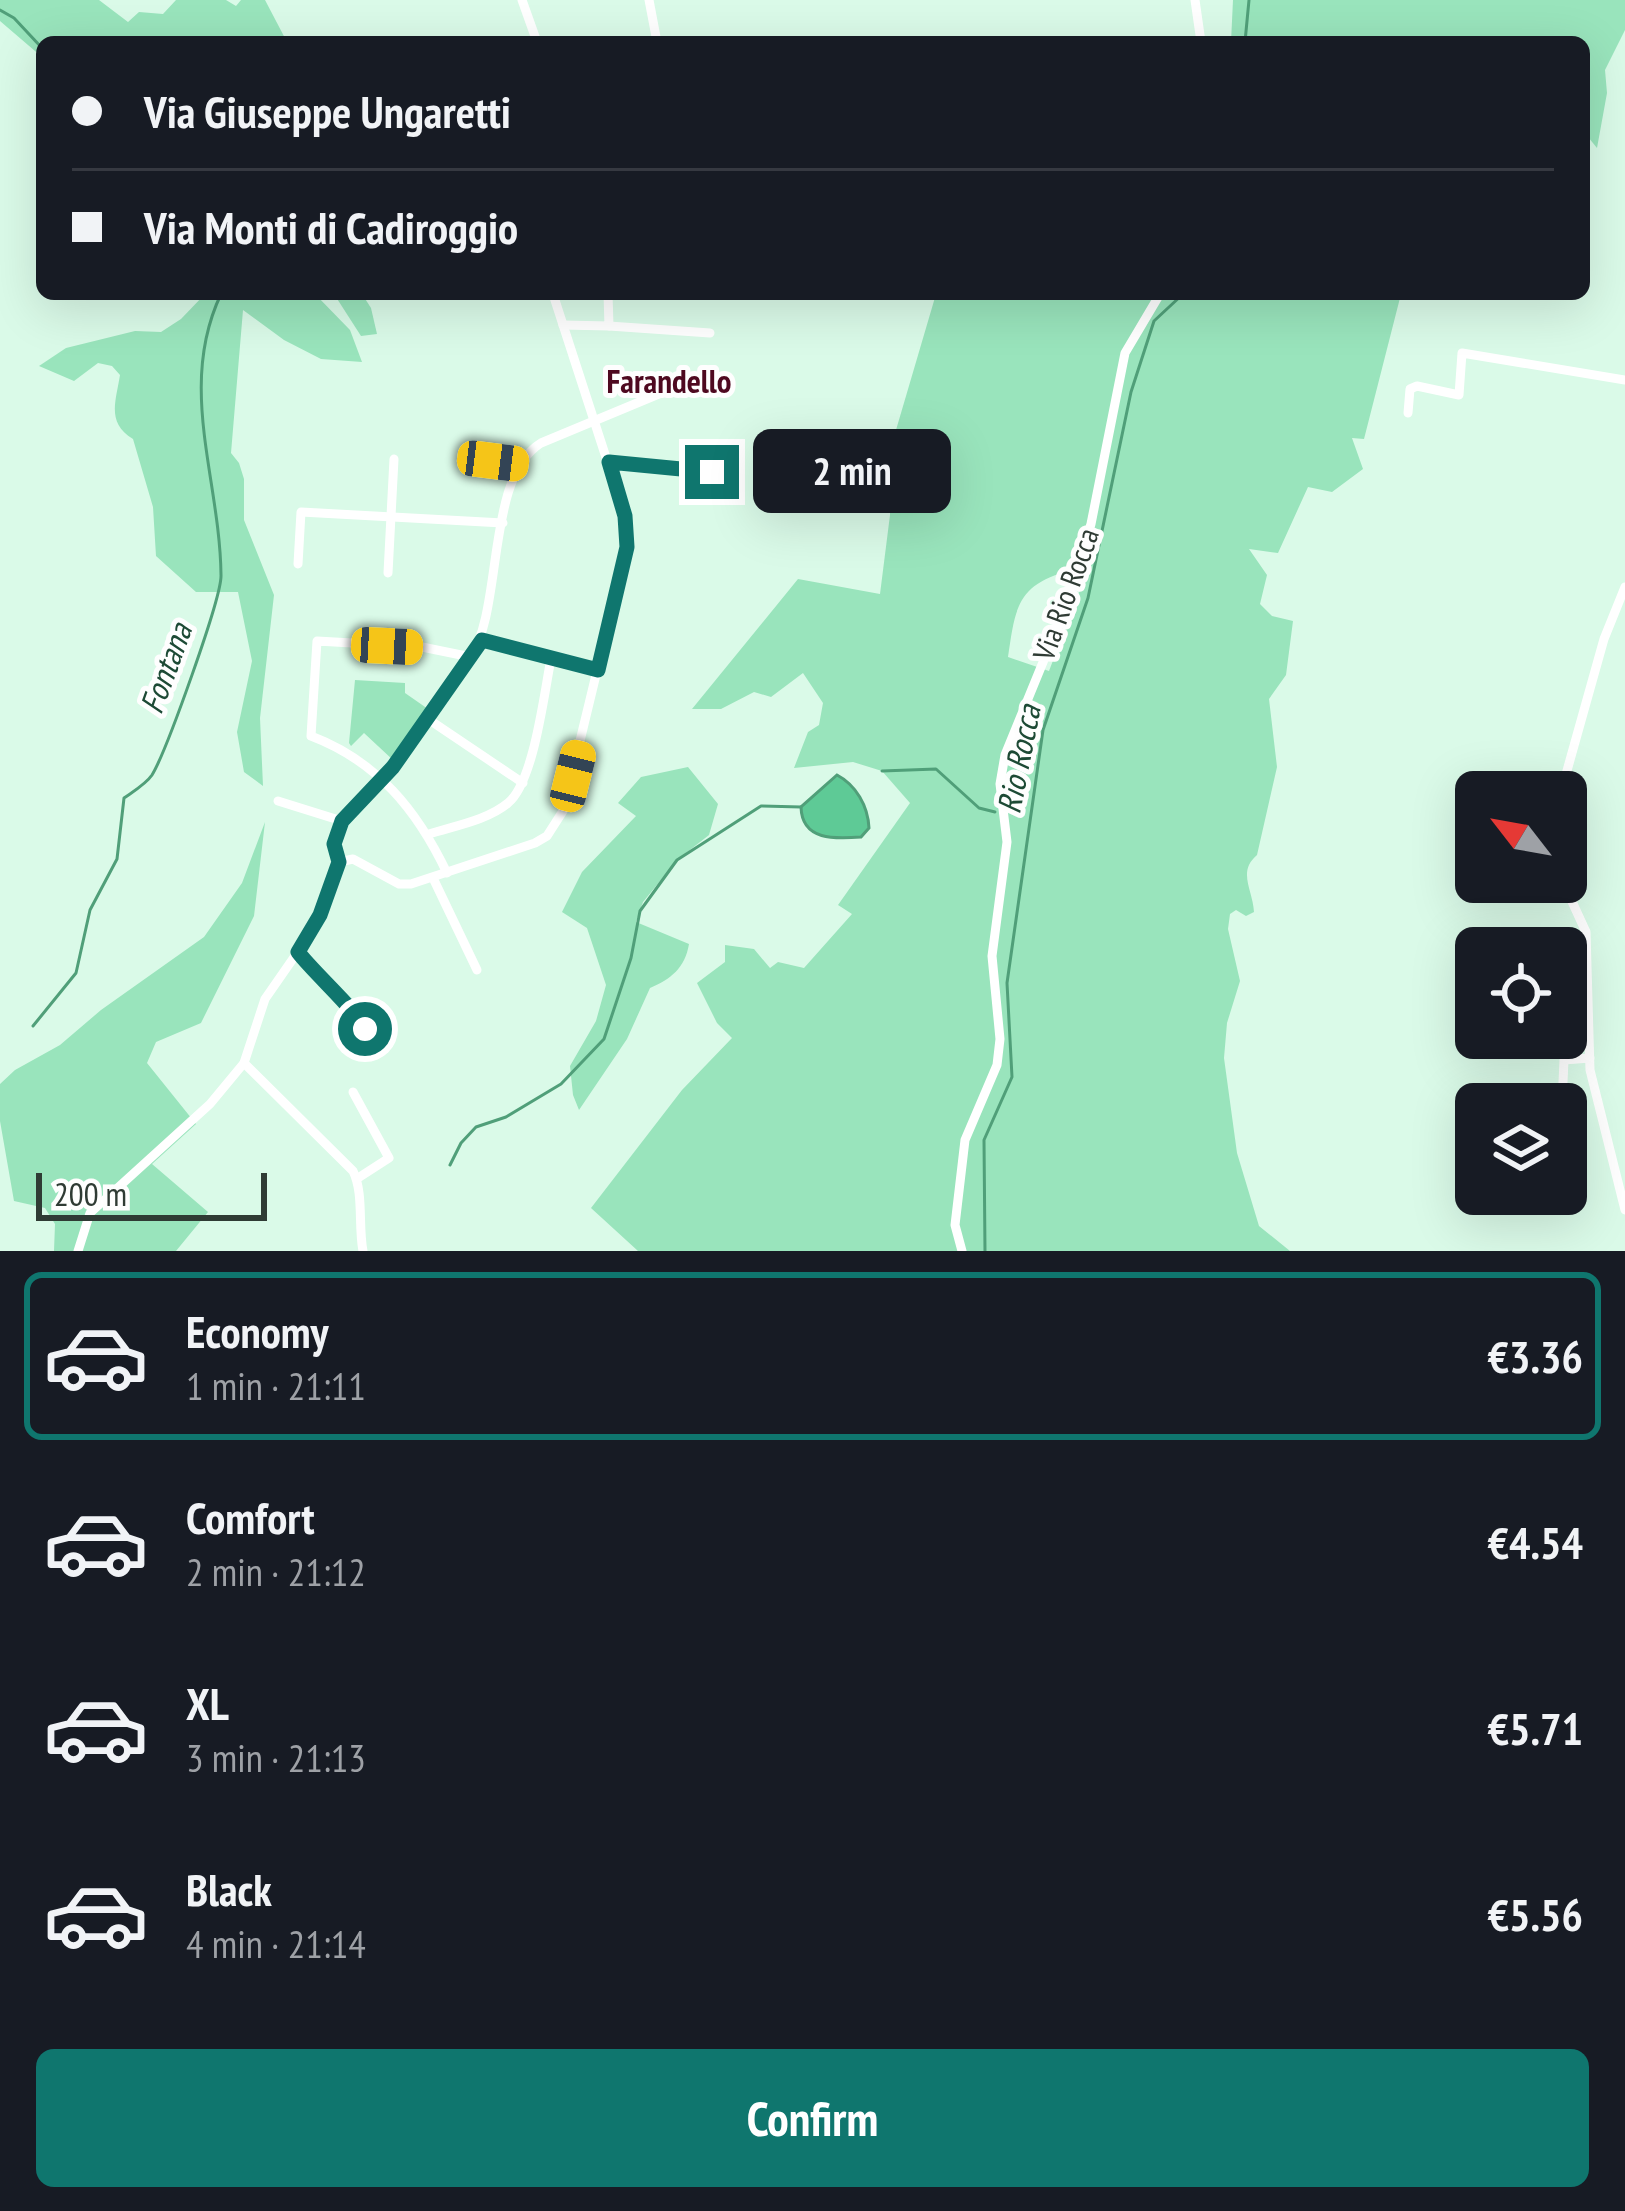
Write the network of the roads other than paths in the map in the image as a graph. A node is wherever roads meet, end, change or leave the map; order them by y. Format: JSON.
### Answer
{"nodes":[{"id":1,"x":522,"y":0,"type":"edge"},
{"id":2,"x":649,"y":0,"type":"edge"},
{"id":3,"x":1196,"y":0,"type":"edge"},
{"id":4,"x":535,"y":36,"type":"edge"},
{"id":5,"x":656,"y":36,"type":"edge"},
{"id":6,"x":1201,"y":36,"type":"edge"},
{"id":7,"x":555,"y":300,"type":"edge"},
{"id":8,"x":608,"y":300,"type":"edge"},
{"id":9,"x":1156,"y":300,"type":"edge"},
{"id":10,"x":563,"y":325,"type":"junction"},
{"id":11,"x":609,"y":326,"type":"junction"},
{"id":12,"x":710,"y":333,"type":"dead end"},
{"id":13,"x":714,"y":371,"type":"dead end"},
{"id":14,"x":1625,"y":380,"type":"edge"},
{"id":15,"x":1408,"y":413,"type":"dead end"},
{"id":16,"x":596,"y":424,"type":"junction"},
{"id":17,"x":466,"y":457,"type":"dead end"},
{"id":18,"x":394,"y":458,"type":"dead end"},
{"id":19,"x":609,"y":462,"type":"junction"},
{"id":20,"x":520,"y":464,"type":"junction"},
{"id":21,"x":712,"y":472,"type":"dead end"},
{"id":22,"x":390,"y":518,"type":"junction"},
{"id":23,"x":503,"y":523,"type":"junction"},
{"id":24,"x":298,"y":564,"type":"dead end"},
{"id":25,"x":388,"y":573,"type":"dead end"},
{"id":26,"x":1625,"y":587,"type":"edge"},
{"id":27,"x":482,"y":640,"type":"junction"},
{"id":28,"x":471,"y":657,"type":"junction"},
{"id":29,"x":551,"y":659,"type":"junction"},
{"id":30,"x":598,"y":670,"type":"junction"},
{"id":31,"x":428,"y":719,"type":"junction"},
{"id":32,"x":1567,"y":771,"type":"edge"},
{"id":33,"x":381,"y":781,"type":"junction"},
{"id":34,"x":523,"y":783,"type":"junction"},
{"id":35,"x":278,"y":801,"type":"dead end"},
{"id":36,"x":342,"y":821,"type":"junction"},
{"id":37,"x":429,"y":834,"type":"junction"},
{"id":38,"x":339,"y":862,"type":"junction"},
{"id":39,"x":447,"y":873,"type":"junction"},
{"id":40,"x":434,"y":878,"type":"junction"},
{"id":41,"x":1573,"y":903,"type":"edge"},
{"id":42,"x":298,"y":952,"type":"junction"},
{"id":43,"x":477,"y":970,"type":"dead end"},
{"id":44,"x":363,"y":1022,"type":"dead end"},
{"id":45,"x":1590,"y":1058,"type":"junction"},
{"id":46,"x":244,"y":1063,"type":"junction"},
{"id":47,"x":1563,"y":1083,"type":"edge"},
{"id":48,"x":352,"y":1092,"type":"dead end"},
{"id":49,"x":358,"y":1178,"type":"junction"},
{"id":50,"x":1625,"y":1210,"type":"edge"},
{"id":51,"x":78,"y":1251,"type":"edge"},
{"id":52,"x":364,"y":1251,"type":"edge"},
{"id":53,"x":962,"y":1251,"type":"edge"}],
"edges":[{"from":1,"to":4,"type":"street"},
{"from":2,"to":5,"type":"street"},
{"from":3,"to":6,"type":"street"},
{"from":7,"to":10,"type":"street"},
{"from":8,"to":11,"type":"street"},
{"from":9,"to":53,"type":"street","name":"Via Rio Rocca"},
{"from":10,"to":11,"type":"street"},
{"from":10,"to":16,"type":"street"},
{"from":11,"to":12,"type":"street"},
{"from":13,"to":16,"type":"street"},
{"from":14,"to":15,"type":"street"},
{"from":16,"to":19,"type":"street"},
{"from":16,"to":20,"type":"street"},
{"from":17,"to":20,"type":"street"},
{"from":18,"to":22,"type":"street"},
{"from":19,"to":21,"type":"street"},
{"from":19,"to":30,"type":"street"},
{"from":20,"to":23,"type":"street"},
{"from":22,"to":23,"type":"street"},
{"from":22,"to":24,"type":"street"},
{"from":22,"to":25,"type":"street"},
{"from":23,"to":27,"type":"street"},
{"from":26,"to":32,"type":"street"},
{"from":27,"to":28,"type":"street"},
{"from":27,"to":29,"type":"street"},
{"from":28,"to":31,"type":"street"},
{"from":28,"to":33,"type":"street"},
{"from":29,"to":30,"type":"street"},
{"from":29,"to":34,"type":"street"},
{"from":30,"to":39,"type":"street"},
{"from":31,"to":33,"type":"street"},
{"from":31,"to":34,"type":"street"},
{"from":33,"to":36,"type":"street"},
{"from":33,"to":37,"type":"street"},
{"from":34,"to":37,"type":"street"},
{"from":35,"to":36,"type":"street"},
{"from":36,"to":38,"type":"street"},
{"from":37,"to":39,"type":"street"},
{"from":38,"to":40,"type":"street"},
{"from":38,"to":42,"type":"street"},
{"from":39,"to":40,"type":"street"},
{"from":40,"to":43,"type":"street"},
{"from":41,"to":45,"type":"street"},
{"from":42,"to":44,"type":"street"},
{"from":42,"to":46,"type":"street"},
{"from":45,"to":47,"type":"street"},
{"from":45,"to":50,"type":"street"},
{"from":46,"to":49,"type":"street"},
{"from":46,"to":51,"type":"street"},
{"from":48,"to":49,"type":"street"},
{"from":49,"to":52,"type":"street"}]}
